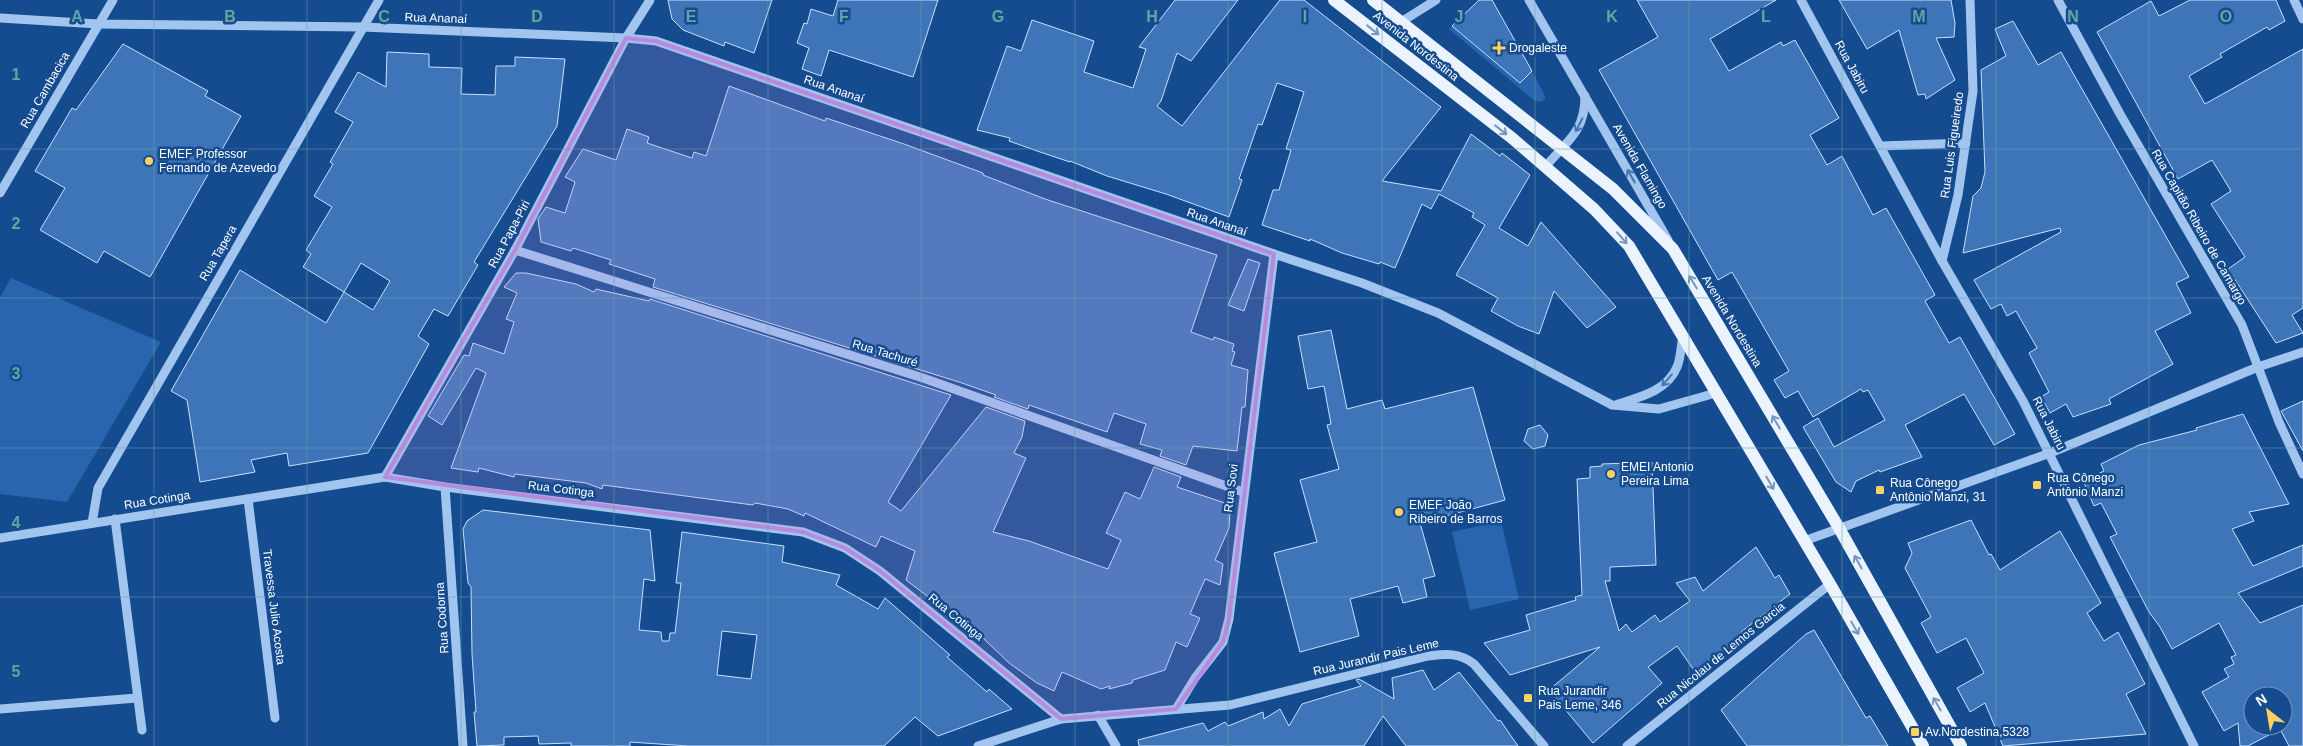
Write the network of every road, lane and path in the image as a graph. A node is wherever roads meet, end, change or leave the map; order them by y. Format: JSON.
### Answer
{"nodes":[{"id":1,"x":113,"y":0,"type":"edge"},
{"id":2,"x":379,"y":0,"type":"edge"},
{"id":3,"x":650,"y":0,"type":"edge"},
{"id":4,"x":1334,"y":0,"type":"edge"},
{"id":5,"x":1373,"y":0,"type":"edge"},
{"id":6,"x":1436,"y":0,"type":"edge"},
{"id":7,"x":1529,"y":0,"type":"edge"},
{"id":8,"x":1801,"y":0,"type":"edge"},
{"id":9,"x":1970,"y":0,"type":"edge"},
{"id":10,"x":2058,"y":0,"type":"edge"},
{"id":11,"x":2294,"y":0,"type":"edge"},
{"id":12,"x":0,"y":18,"type":"edge"},
{"id":13,"x":2303,"y":19,"type":"edge"},
{"id":14,"x":1401,"y":22,"type":"junction"},
{"id":15,"x":98,"y":24,"type":"junction"},
{"id":16,"x":362,"y":27,"type":"junction"},
{"id":17,"x":626,"y":38,"type":"junction"},
{"id":18,"x":1585,"y":96,"type":"junction"},
{"id":19,"x":1966,"y":143,"type":"junction"},
{"id":20,"x":1881,"y":146,"type":"junction"},
{"id":21,"x":1561,"y":148,"type":"junction"},
{"id":22,"x":1546,"y":166,"type":"junction"},
{"id":23,"x":0,"y":192,"type":"edge"},
{"id":24,"x":1674,"y":248,"type":"junction"},
{"id":25,"x":515,"y":250,"type":"junction"},
{"id":26,"x":1274,"y":254,"type":"junction"},
{"id":27,"x":1942,"y":261,"type":"junction"},
{"id":28,"x":1683,"y":335,"type":"junction"},
{"id":29,"x":2303,"y":352,"type":"edge"},
{"id":30,"x":2258,"y":367,"type":"junction"},
{"id":31,"x":1716,"y":392,"type":"junction"},
{"id":32,"x":1612,"y":406,"type":"junction"},
{"id":33,"x":2050,"y":453,"type":"junction"},
{"id":34,"x":2303,"y":474,"type":"edge"},
{"id":35,"x":385,"y":477,"type":"junction"},
{"id":36,"x":445,"y":487,"type":"junction"},
{"id":37,"x":1243,"y":492,"type":"junction"},
{"id":38,"x":248,"y":499,"type":"junction"},
{"id":39,"x":115,"y":519,"type":"junction"},
{"id":40,"x":92,"y":523,"type":"junction"},
{"id":41,"x":1838,"y":528,"type":"junction"},
{"id":42,"x":0,"y":538,"type":"edge"},
{"id":43,"x":1804,"y":541,"type":"junction"},
{"id":44,"x":1830,"y":584,"type":"junction"},
{"id":45,"x":137,"y":698,"type":"junction"},
{"id":46,"x":1176,"y":709,"type":"junction"},
{"id":47,"x":0,"y":710,"type":"edge"},
{"id":48,"x":1098,"y":715,"type":"junction"},
{"id":49,"x":275,"y":718,"type":"dead end"},
{"id":50,"x":1061,"y":719,"type":"junction"},
{"id":51,"x":142,"y":730,"type":"dead end"},
{"id":52,"x":463,"y":746,"type":"edge"},
{"id":53,"x":978,"y":746,"type":"edge"},
{"id":54,"x":1116,"y":746,"type":"edge"},
{"id":55,"x":1544,"y":746,"type":"edge"},
{"id":56,"x":1627,"y":746,"type":"edge"},
{"id":57,"x":1923,"y":746,"type":"edge"},
{"id":58,"x":1961,"y":746,"type":"edge"},
{"id":59,"x":2194,"y":746,"type":"edge"}],
"edges":[{"from":1,"to":15,"type":"street","name":"Rua Cambacica"},
{"from":2,"to":16,"type":"street","name":"Rua Tapera"},
{"from":3,"to":17,"type":"street","name":"Rua Papa-Piri"},
{"from":4,"to":22,"type":"main road","name":"Avenida Nordestina","one_way":true},
{"from":5,"to":14,"type":"main road","name":"Avenida Nordestina"},
{"from":6,"to":14,"type":"street"},
{"from":7,"to":18,"type":"street","name":"Avenida Flamingo"},
{"from":8,"to":20,"type":"street","name":"Rua Jabiru"},
{"from":9,"to":19,"type":"street","name":"Rua Luis Figueiredo"},
{"from":10,"to":30,"type":"street","name":"Rua Capitão Ribeiro de Camargo"},
{"from":11,"to":13,"type":"street"},
{"from":12,"to":15,"type":"street","name":"Rua Ananaí"},
{"from":14,"to":21,"type":"main road","name":"Avenida Nordestina"},
{"from":15,"to":16,"type":"street","name":"Rua Ananaí"},
{"from":15,"to":23,"type":"street","name":"Rua Cambacica"},
{"from":16,"to":17,"type":"street","name":"Rua Ananaí"},
{"from":16,"to":40,"type":"street","name":"Rua Tapera"},
{"from":17,"to":25,"type":"street","name":"Rua Papa-Piri"},
{"from":17,"to":26,"type":"street","name":"Rua Ananaí"},
{"from":18,"to":21,"type":"street","one_way":true},
{"from":24,"to":18,"type":"street","name":"Avenida Flamingo","one_way":true},
{"from":19,"to":20,"type":"street"},
{"from":19,"to":27,"type":"street","name":"Rua Luis Figueiredo"},
{"from":20,"to":27,"type":"street","name":"Rua Jabiru"},
{"from":21,"to":22,"type":"street"},
{"from":21,"to":24,"type":"main road","name":"Avenida Nordestina"},
{"from":22,"to":28,"type":"main road","name":"Avenida Nordestina","one_way":true},
{"from":41,"to":24,"type":"main road","name":"Avenida Nordestina","one_way":true},
{"from":25,"to":35,"type":"street","name":"Rua Papa-Piri"},
{"from":25,"to":37,"type":"street","name":"Rua Tachuré"},
{"from":26,"to":32,"type":"street","name":"Rua Ananaí"},
{"from":26,"to":37,"type":"street","name":"Rua Sovi"},
{"from":27,"to":33,"type":"street","name":"Rua Jabiru"},
{"from":28,"to":31,"type":"main road","name":"Avenida Nordestina"},
{"from":28,"to":32,"type":"street","one_way":true},
{"from":29,"to":30,"type":"street"},
{"from":30,"to":33,"type":"street"},
{"from":30,"to":34,"type":"street","name":"Rua Capitão Ribeiro de Camargo"},
{"from":31,"to":32,"type":"street","name":"Rua Ananaí"},
{"from":31,"to":43,"type":"main road","name":"Avenida Nordestina","one_way":true},
{"from":33,"to":41,"type":"street"},
{"from":33,"to":59,"type":"street","name":"Rua Jabiru"},
{"from":35,"to":36,"type":"street","name":"Rua Cotinga"},
{"from":35,"to":38,"type":"street","name":"Rua Cotinga"},
{"from":36,"to":50,"type":"street","name":"Rua Cotinga"},
{"from":36,"to":52,"type":"street","name":"Rua Codorna"},
{"from":37,"to":46,"type":"street","name":"Rua Sovi"},
{"from":38,"to":39,"type":"street","name":"Rua Cotinga"},
{"from":38,"to":49,"type":"street","name":"Travessa Julio Acosta"},
{"from":39,"to":40,"type":"street","name":"Rua Cotinga"},
{"from":39,"to":45,"type":"street"},
{"from":40,"to":42,"type":"street","name":"Rua Cotinga"},
{"from":41,"to":43,"type":"street"},
{"from":58,"to":41,"type":"main road","name":"Avenida Nordestina","one_way":true},
{"from":43,"to":44,"type":"main road","name":"Avenida Nordestina"},
{"from":44,"to":56,"type":"street","name":"Rua Nicolau de Lemos Garcia"},
{"from":44,"to":57,"type":"main road","name":"Avenida Nordestina","one_way":true},
{"from":45,"to":47,"type":"street"},
{"from":45,"to":51,"type":"street"},
{"from":46,"to":48,"type":"street","name":"Rua Jurandir Pais Leme"},
{"from":46,"to":55,"type":"street","name":"Rua Jurandir Pais Leme"},
{"from":48,"to":50,"type":"street","name":"Rua Jurandir Pais Leme"},
{"from":48,"to":54,"type":"street"},
{"from":50,"to":53,"type":"street","name":"Rua Jurandir Pais Leme"}]}
